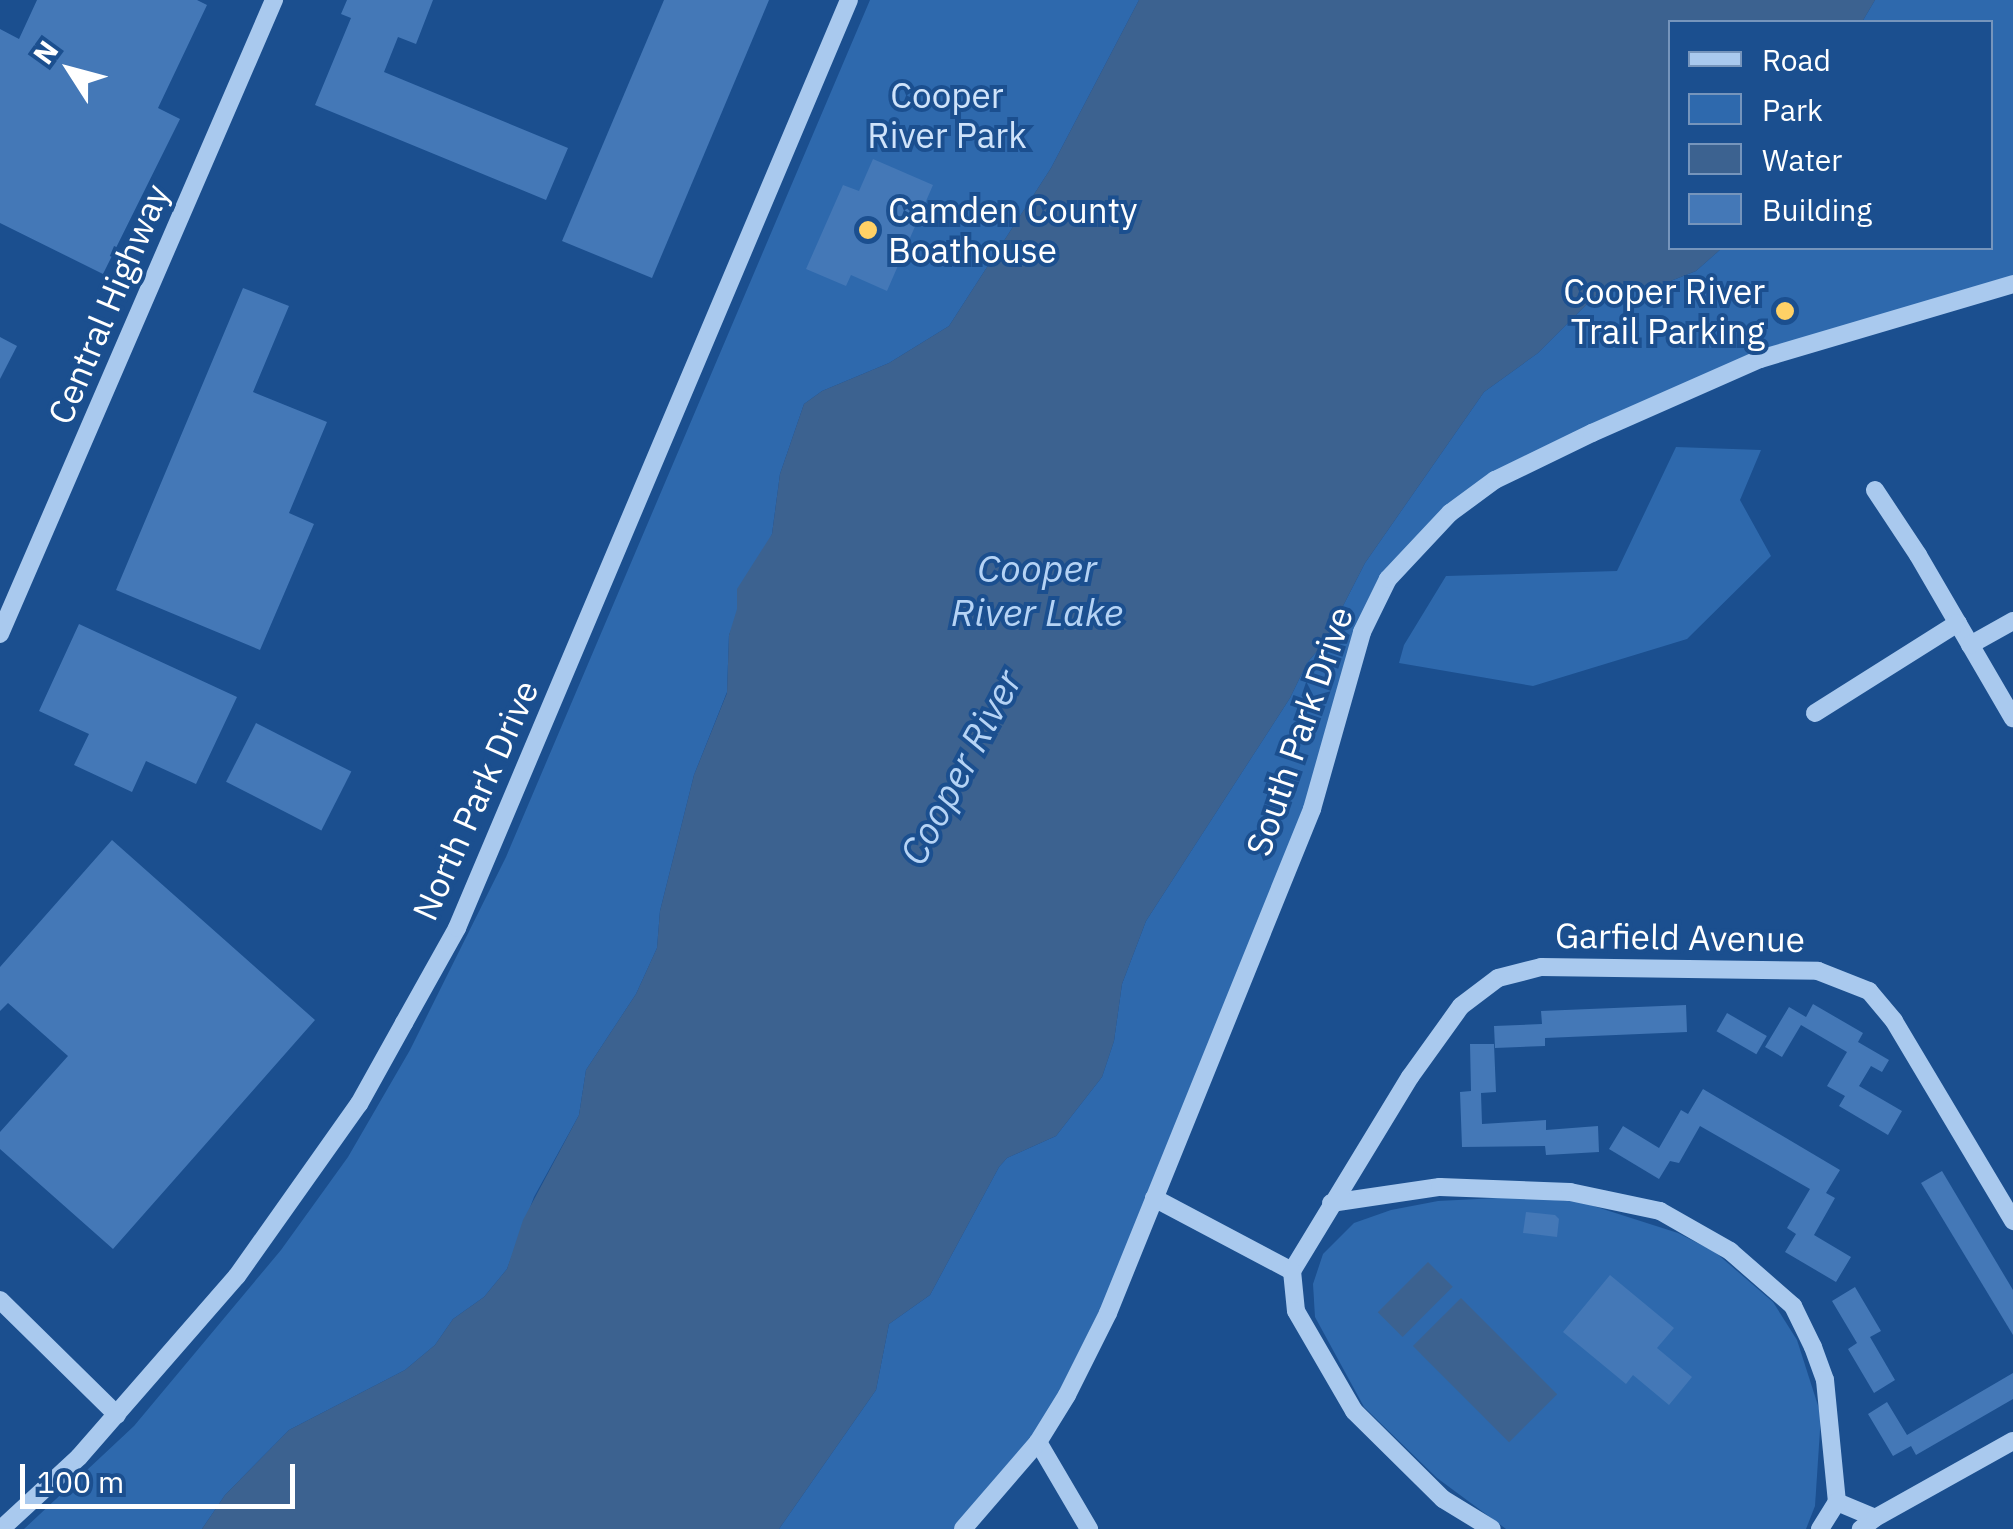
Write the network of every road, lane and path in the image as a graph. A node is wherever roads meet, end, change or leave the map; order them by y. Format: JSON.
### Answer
{"nodes":[{"id":1,"x":274,"y":0,"type":"edge"},
{"id":2,"x":849,"y":0,"type":"edge"},
{"id":3,"x":2013,"y":284,"type":"edge"},
{"id":4,"x":1875,"y":490,"type":"dead end"},
{"id":5,"x":2013,"y":621,"type":"edge"},
{"id":6,"x":1958,"y":622,"type":"junction"},
{"id":7,"x":0,"y":634,"type":"edge"},
{"id":8,"x":1970,"y":645,"type":"junction"},
{"id":9,"x":1815,"y":713,"type":"dead end"},
{"id":10,"x":2013,"y":718,"type":"edge"},
{"id":11,"x":1154,"y":1198,"type":"junction"},
{"id":12,"x":1332,"y":1203,"type":"junction"},
{"id":13,"x":2013,"y":1220,"type":"edge"},
{"id":14,"x":1292,"y":1271,"type":"junction"},
{"id":15,"x":0,"y":1300,"type":"edge"},
{"id":16,"x":117,"y":1415,"type":"junction"},
{"id":17,"x":2013,"y":1441,"type":"edge"},
{"id":18,"x":1038,"y":1442,"type":"junction"},
{"id":19,"x":1836,"y":1502,"type":"junction"},
{"id":20,"x":1868,"y":1524,"type":"edge"},
{"id":21,"x":1,"y":1529,"type":"edge"},
{"id":22,"x":963,"y":1529,"type":"edge"},
{"id":23,"x":1089,"y":1529,"type":"edge"},
{"id":24,"x":1492,"y":1529,"type":"edge"},
{"id":25,"x":1820,"y":1529,"type":"edge"}],
"edges":[{"from":1,"to":7,"type":"street","name":"Central Highway"},
{"from":2,"to":16,"type":"street","name":"North Park Drive"},
{"from":3,"to":11,"type":"street","name":"South Park Drive"},
{"from":4,"to":6,"type":"street"},
{"from":5,"to":8,"type":"street"},
{"from":6,"to":8,"type":"street"},
{"from":6,"to":9,"type":"street"},
{"from":8,"to":10,"type":"street"},
{"from":11,"to":14,"type":"street"},
{"from":11,"to":18,"type":"street","name":"South Park Drive"},
{"from":12,"to":13,"type":"street","name":"Garfield Avenue"},
{"from":12,"to":14,"type":"street","name":"Garfield Avenue"},
{"from":12,"to":19,"type":"street"},
{"from":14,"to":24,"type":"street"},
{"from":15,"to":16,"type":"street"},
{"from":16,"to":21,"type":"street","name":"North Park Drive"},
{"from":17,"to":20,"type":"street"},
{"from":18,"to":22,"type":"street","name":"South Park Drive"},
{"from":18,"to":23,"type":"street"},
{"from":19,"to":20,"type":"street"},
{"from":19,"to":25,"type":"street"}]}
